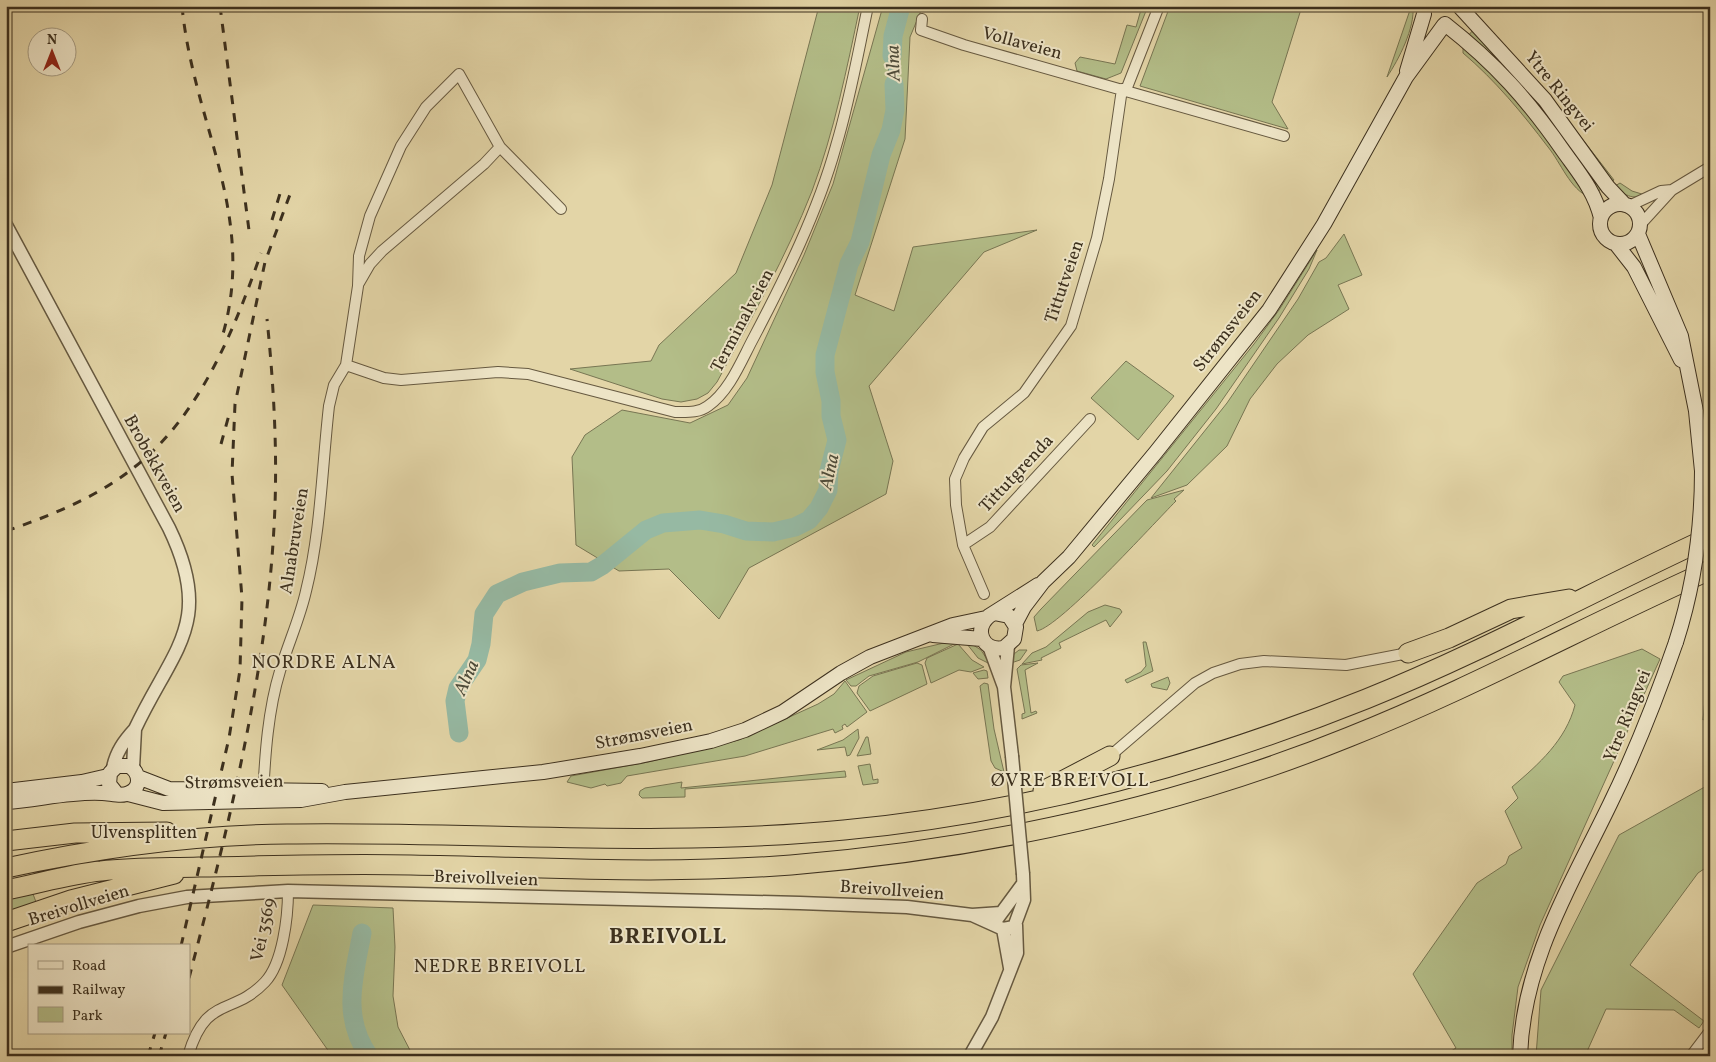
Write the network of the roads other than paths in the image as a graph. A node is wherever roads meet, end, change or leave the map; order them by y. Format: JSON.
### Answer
{"nodes":[{"id":1,"x":868,"y":6,"type":"edge"},
{"id":2,"x":1159,"y":6,"type":"edge"},
{"id":3,"x":1460,"y":6,"type":"edge"},
{"id":4,"x":1423,"y":10,"type":"edge"},
{"id":5,"x":922,"y":20,"type":"dead end"},
{"id":6,"x":1445,"y":24,"type":"junction"},
{"id":7,"x":1406,"y":77,"type":"junction"},
{"id":8,"x":1124,"y":89,"type":"junction"},
{"id":9,"x":1284,"y":136,"type":"dead end"},
{"id":10,"x":500,"y":147,"type":"junction"},
{"id":11,"x":1710,"y":167,"type":"edge"},
{"id":12,"x":1672,"y":190,"type":"junction"},
{"id":13,"x":1627,"y":205,"type":"junction"},
{"id":14,"x":560,"y":209,"type":"dead end"},
{"id":15,"x":1601,"y":218,"type":"junction"},
{"id":16,"x":6,"y":225,"type":"edge"},
{"id":17,"x":1640,"y":229,"type":"junction"},
{"id":18,"x":1616,"y":244,"type":"junction"},
{"id":19,"x":358,"y":286,"type":"junction"},
{"id":20,"x":346,"y":365,"type":"junction"},
{"id":21,"x":1688,"y":375,"type":"junction"},
{"id":22,"x":1090,"y":419,"type":"dead end"},
{"id":23,"x":1710,"y":537,"type":"edge"},
{"id":24,"x":964,"y":545,"type":"junction"},
{"id":25,"x":1710,"y":570,"type":"edge"},
{"id":26,"x":1043,"y":582,"type":"junction"},
{"id":27,"x":984,"y":594,"type":"dead end"},
{"id":28,"x":1587,"y":596,"type":"junction"},
{"id":29,"x":990,"y":616,"type":"junction"},
{"id":30,"x":1015,"y":624,"type":"junction"},
{"id":31,"x":927,"y":635,"type":"junction"},
{"id":32,"x":986,"y":643,"type":"junction"},
{"id":33,"x":1008,"y":646,"type":"junction"},
{"id":34,"x":1408,"y":653,"type":"joint"},
{"id":35,"x":1004,"y":687,"type":"junction"},
{"id":36,"x":135,"y":729,"type":"junction"},
{"id":37,"x":1110,"y":756,"type":"joint"},
{"id":38,"x":111,"y":772,"type":"junction"},
{"id":39,"x":135,"y":772,"type":"junction"},
{"id":40,"x":6,"y":791,"type":"edge"},
{"id":41,"x":123,"y":794,"type":"junction"},
{"id":42,"x":263,"y":796,"type":"junction"},
{"id":43,"x":6,"y":802,"type":"edge"},
{"id":44,"x":1019,"y":804,"type":"junction"},
{"id":45,"x":282,"y":834,"type":"junction"},
{"id":46,"x":6,"y":841,"type":"edge"},
{"id":47,"x":200,"y":867,"type":"junction"},
{"id":48,"x":6,"y":868,"type":"edge"},
{"id":49,"x":1022,"y":879,"type":"junction"},
{"id":50,"x":6,"y":890,"type":"edge"},
{"id":51,"x":288,"y":891,"type":"junction"},
{"id":52,"x":1002,"y":912,"type":"junction"},
{"id":53,"x":972,"y":915,"type":"junction"},
{"id":54,"x":6,"y":922,"type":"edge"},
{"id":55,"x":1016,"y":922,"type":"junction"},
{"id":56,"x":1001,"y":928,"type":"junction"},
{"id":57,"x":6,"y":948,"type":"edge"},
{"id":58,"x":1010,"y":968,"type":"junction"},
{"id":59,"x":1710,"y":1031,"type":"edge"},
{"id":60,"x":188,"y":1056,"type":"edge"},
{"id":61,"x":970,"y":1056,"type":"edge"},
{"id":62,"x":1520,"y":1056,"type":"edge"},
{"id":63,"x":1691,"y":1056,"type":"edge"}],
"edges":[{"from":1,"to":20,"type":"street","name":"Terminalveien"},
{"from":2,"to":8,"type":"street"},
{"from":3,"to":6,"type":"main road","name":"Strømsveien"},
{"from":3,"to":13,"type":"main road","name":"Ytre Ringvei"},
{"from":4,"to":6,"type":"main road","name":"Ytre Ringvei"},
{"from":4,"to":7,"type":"main road","name":"Strømsveien"},
{"from":5,"to":8,"type":"street","name":"Vollaveien"},
{"from":6,"to":7,"type":"main road","name":"Strømsveien"},
{"from":6,"to":15,"type":"main road","name":"Ytre Ringvei"},
{"from":7,"to":26,"type":"main road","name":"Strømsveien"},
{"from":8,"to":9,"type":"street","name":"Vollaveien"},
{"from":8,"to":24,"type":"street","name":"Tittutveien"},
{"from":10,"to":14,"type":"street","name":"Alnabruveien"},
{"from":10,"to":19,"type":"street","name":"Alnabruveien"},
{"from":10,"to":19,"type":"street","name":"Alnabruveien"},
{"from":11,"to":12,"type":"street"},
{"from":12,"to":13,"type":"street"},
{"from":12,"to":17,"type":"street"},
{"from":13,"to":15,"type":"main road"},
{"from":13,"to":17,"type":"main road"},
{"from":15,"to":18,"type":"main road"},
{"from":16,"to":36,"type":"street","name":"Brobekkveien"},
{"from":17,"to":18,"type":"main road"},
{"from":17,"to":21,"type":"main road","name":"Ytre Ringvei"},
{"from":18,"to":21,"type":"main road","name":"Ytre Ringvei"},
{"from":19,"to":20,"type":"street","name":"Alnabruveien"},
{"from":20,"to":42,"type":"street","name":"Alnabruveien"},
{"from":21,"to":62,"type":"main road","name":"Ytre Ringvei","bridge":true},
{"from":22,"to":24,"type":"street","name":"Tittutgrenda"},
{"from":23,"to":28,"type":"highway"},
{"from":24,"to":27,"type":"street","name":"Tittutveien"},
{"from":25,"to":47,"type":"highway"},
{"from":26,"to":29,"type":"main road","name":"Strømsveien"},
{"from":26,"to":30,"type":"main road","name":"Strømsveien"},
{"from":28,"to":34,"type":"highway"},
{"from":28,"to":44,"type":"highway"},
{"from":29,"to":30,"type":"main road"},
{"from":29,"to":31,"type":"main road","name":"Strømsveien"},
{"from":29,"to":32,"type":"main road"},
{"from":30,"to":33,"type":"main road"},
{"from":31,"to":32,"type":"main road","name":"Strømsveien"},
{"from":31,"to":42,"type":"main road","name":"Strømsveien"},
{"from":32,"to":33,"type":"main road"},
{"from":32,"to":35,"type":"street"},
{"from":33,"to":35,"type":"street"},
{"from":34,"to":37,"type":"street"},
{"from":35,"to":49,"type":"street","bridge":true},
{"from":36,"to":38,"type":"street","name":"Brobekkveien"},
{"from":36,"to":39,"type":"street","name":"Brobekkveien"},
{"from":37,"to":44,"type":"highway"},
{"from":38,"to":39,"type":"main road"},
{"from":38,"to":40,"type":"main road"},
{"from":38,"to":41,"type":"main road"},
{"from":39,"to":41,"type":"main road"},
{"from":39,"to":42,"type":"main road","name":"Strømsveien"},
{"from":41,"to":42,"type":"main road","name":"Strømsveien"},
{"from":41,"to":43,"type":"main road","name":"Strømsveien"},
{"from":44,"to":45,"type":"highway"},
{"from":45,"to":46,"type":"highway","name":"Ulvensplitten"},
{"from":45,"to":48,"type":"highway"},
{"from":47,"to":50,"type":"highway"},
{"from":47,"to":54,"type":"highway","name":"Ulvensplitten"},
{"from":49,"to":52,"type":"street"},
{"from":49,"to":55,"type":"street"},
{"from":51,"to":53,"type":"street","name":"Breivollveien"},
{"from":51,"to":57,"type":"street","name":"Breivollveien"},
{"from":51,"to":60,"type":"street","name":"Vei 3569"},
{"from":52,"to":53,"type":"street","name":"Breivollveien"},
{"from":52,"to":55,"type":"street"},
{"from":52,"to":56,"type":"street"},
{"from":53,"to":56,"type":"street","name":"Breivollveien"},
{"from":55,"to":56,"type":"street"},
{"from":55,"to":58,"type":"street"},
{"from":56,"to":58,"type":"street"},
{"from":58,"to":61,"type":"street"},
{"from":59,"to":63,"type":"street"}]}
